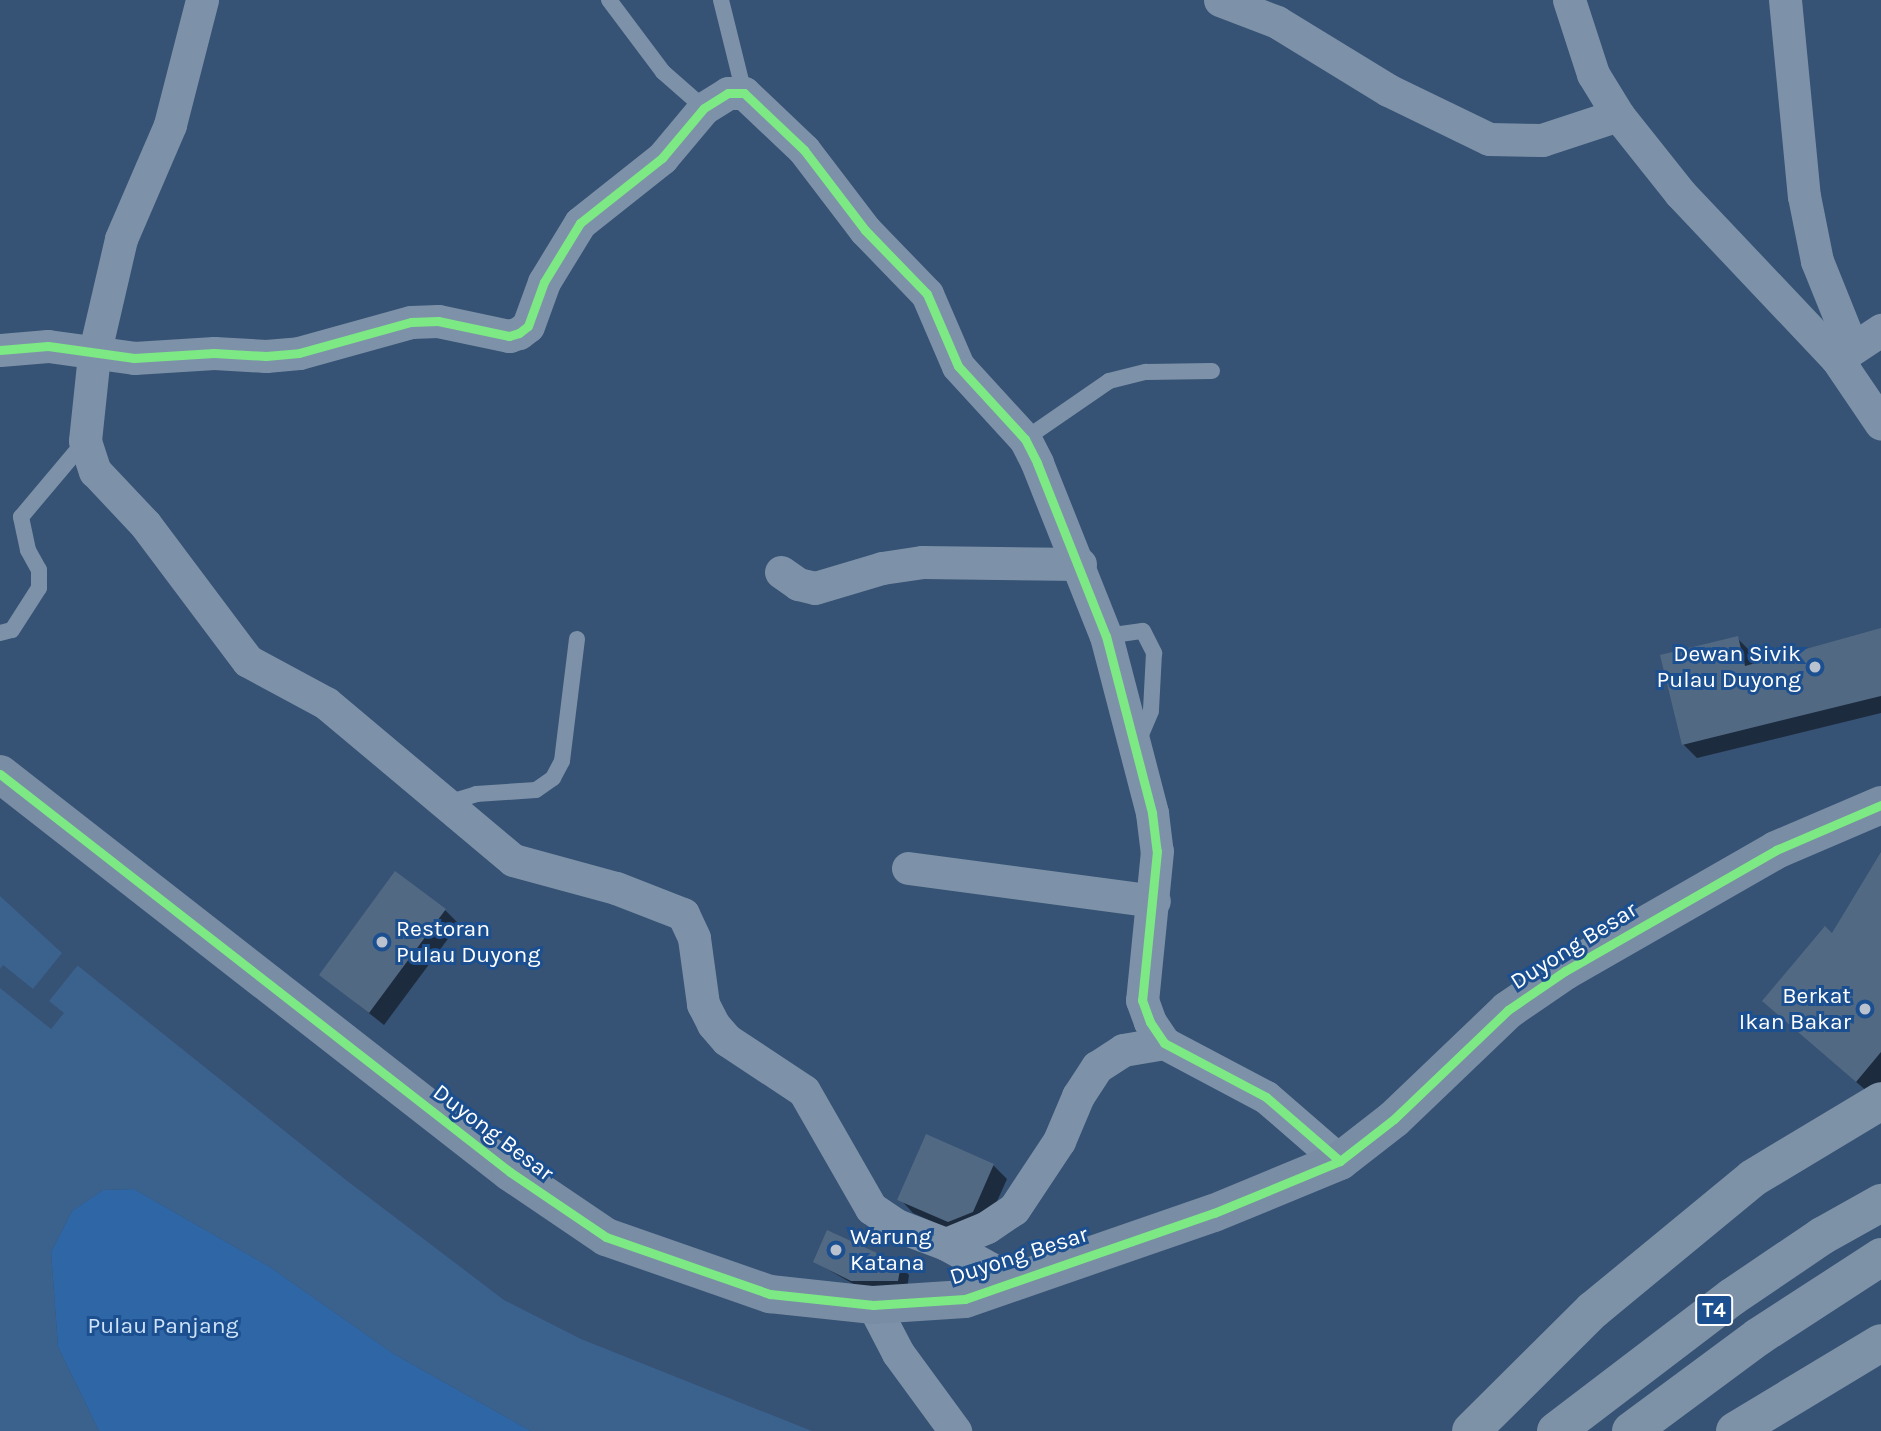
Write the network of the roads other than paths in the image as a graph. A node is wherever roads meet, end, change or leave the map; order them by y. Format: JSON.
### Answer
{"nodes":[{"id":1,"x":202,"y":0,"type":"edge"},
{"id":2,"x":609,"y":0,"type":"edge"},
{"id":3,"x":720,"y":0,"type":"edge"},
{"id":4,"x":1220,"y":0,"type":"edge"},
{"id":5,"x":1569,"y":0,"type":"edge"},
{"id":6,"x":1785,"y":0,"type":"edge"},
{"id":7,"x":744,"y":93,"type":"junction"},
{"id":8,"x":704,"y":108,"type":"junction"},
{"id":9,"x":1618,"y":115,"type":"junction"},
{"id":10,"x":1881,"y":330,"type":"edge"},
{"id":11,"x":0,"y":350,"type":"edge"},
{"id":12,"x":1845,"y":354,"type":"junction"},
{"id":13,"x":94,"y":355,"type":"junction"},
{"id":14,"x":1212,"y":372,"type":"dead end"},
{"id":15,"x":1881,"y":424,"type":"edge"},
{"id":16,"x":1025,"y":439,"type":"junction"},
{"id":17,"x":85,"y":441,"type":"junction"},
{"id":18,"x":1080,"y":564,"type":"junction"},
{"id":19,"x":781,"y":572,"type":"dead end"},
{"id":20,"x":0,"y":633,"type":"edge"},
{"id":21,"x":576,"y":639,"type":"dead end"},
{"id":22,"x":0,"y":774,"type":"edge"},
{"id":23,"x":441,"y":804,"type":"junction"},
{"id":24,"x":1881,"y":805,"type":"edge"},
{"id":25,"x":908,"y":868,"type":"dead end"},
{"id":26,"x":1154,"y":901,"type":"junction"},
{"id":27,"x":1164,"y":1043,"type":"junction"},
{"id":28,"x":1881,"y":1101,"type":"edge"},
{"id":29,"x":1340,"y":1161,"type":"junction"},
{"id":30,"x":1881,"y":1203,"type":"edge"},
{"id":31,"x":946,"y":1244,"type":"junction"},
{"id":32,"x":1881,"y":1256,"type":"edge"},
{"id":33,"x":1013,"y":1281,"type":"junction"},
{"id":34,"x":873,"y":1305,"type":"junction"},
{"id":35,"x":1881,"y":1343,"type":"edge"},
{"id":36,"x":955,"y":1431,"type":"edge"},
{"id":37,"x":1471,"y":1431,"type":"edge"},
{"id":38,"x":1556,"y":1431,"type":"edge"},
{"id":39,"x":1631,"y":1431,"type":"edge"},
{"id":40,"x":1735,"y":1431,"type":"edge"}],
"edges":[{"from":1,"to":13,"type":"street"},
{"from":2,"to":8,"type":"lane"},
{"from":3,"to":7,"type":"lane"},
{"from":4,"to":9,"type":"street"},
{"from":5,"to":9,"type":"street"},
{"from":6,"to":12,"type":"street"},
{"from":7,"to":8,"type":"street"},
{"from":7,"to":16,"type":"street"},
{"from":8,"to":13,"type":"street"},
{"from":9,"to":12,"type":"street"},
{"from":10,"to":12,"type":"street"},
{"from":11,"to":13,"type":"street"},
{"from":12,"to":15,"type":"street"},
{"from":13,"to":17,"type":"street"},
{"from":14,"to":16,"type":"lane"},
{"from":16,"to":18,"type":"street"},
{"from":17,"to":20,"type":"lane"},
{"from":17,"to":23,"type":"street"},
{"from":18,"to":19,"type":"street"},
{"from":18,"to":26,"type":"street"},
{"from":21,"to":23,"type":"lane"},
{"from":22,"to":34,"type":"street","name":"Duyong Besar"},
{"from":23,"to":31,"type":"street"},
{"from":24,"to":29,"type":"street","name":"Duyong Besar"},
{"from":25,"to":26,"type":"street"},
{"from":26,"to":27,"type":"street"},
{"from":27,"to":29,"type":"street"},
{"from":27,"to":31,"type":"street"},
{"from":28,"to":37,"type":"highway"},
{"from":29,"to":33,"type":"street","name":"Duyong Besar"},
{"from":30,"to":38,"type":"highway","number":"T4"},
{"from":31,"to":33,"type":"street"},
{"from":32,"to":39,"type":"highway","number":"T4"},
{"from":33,"to":34,"type":"street","name":"Duyong Besar"},
{"from":34,"to":36,"type":"street"},
{"from":35,"to":40,"type":"highway"}]}
